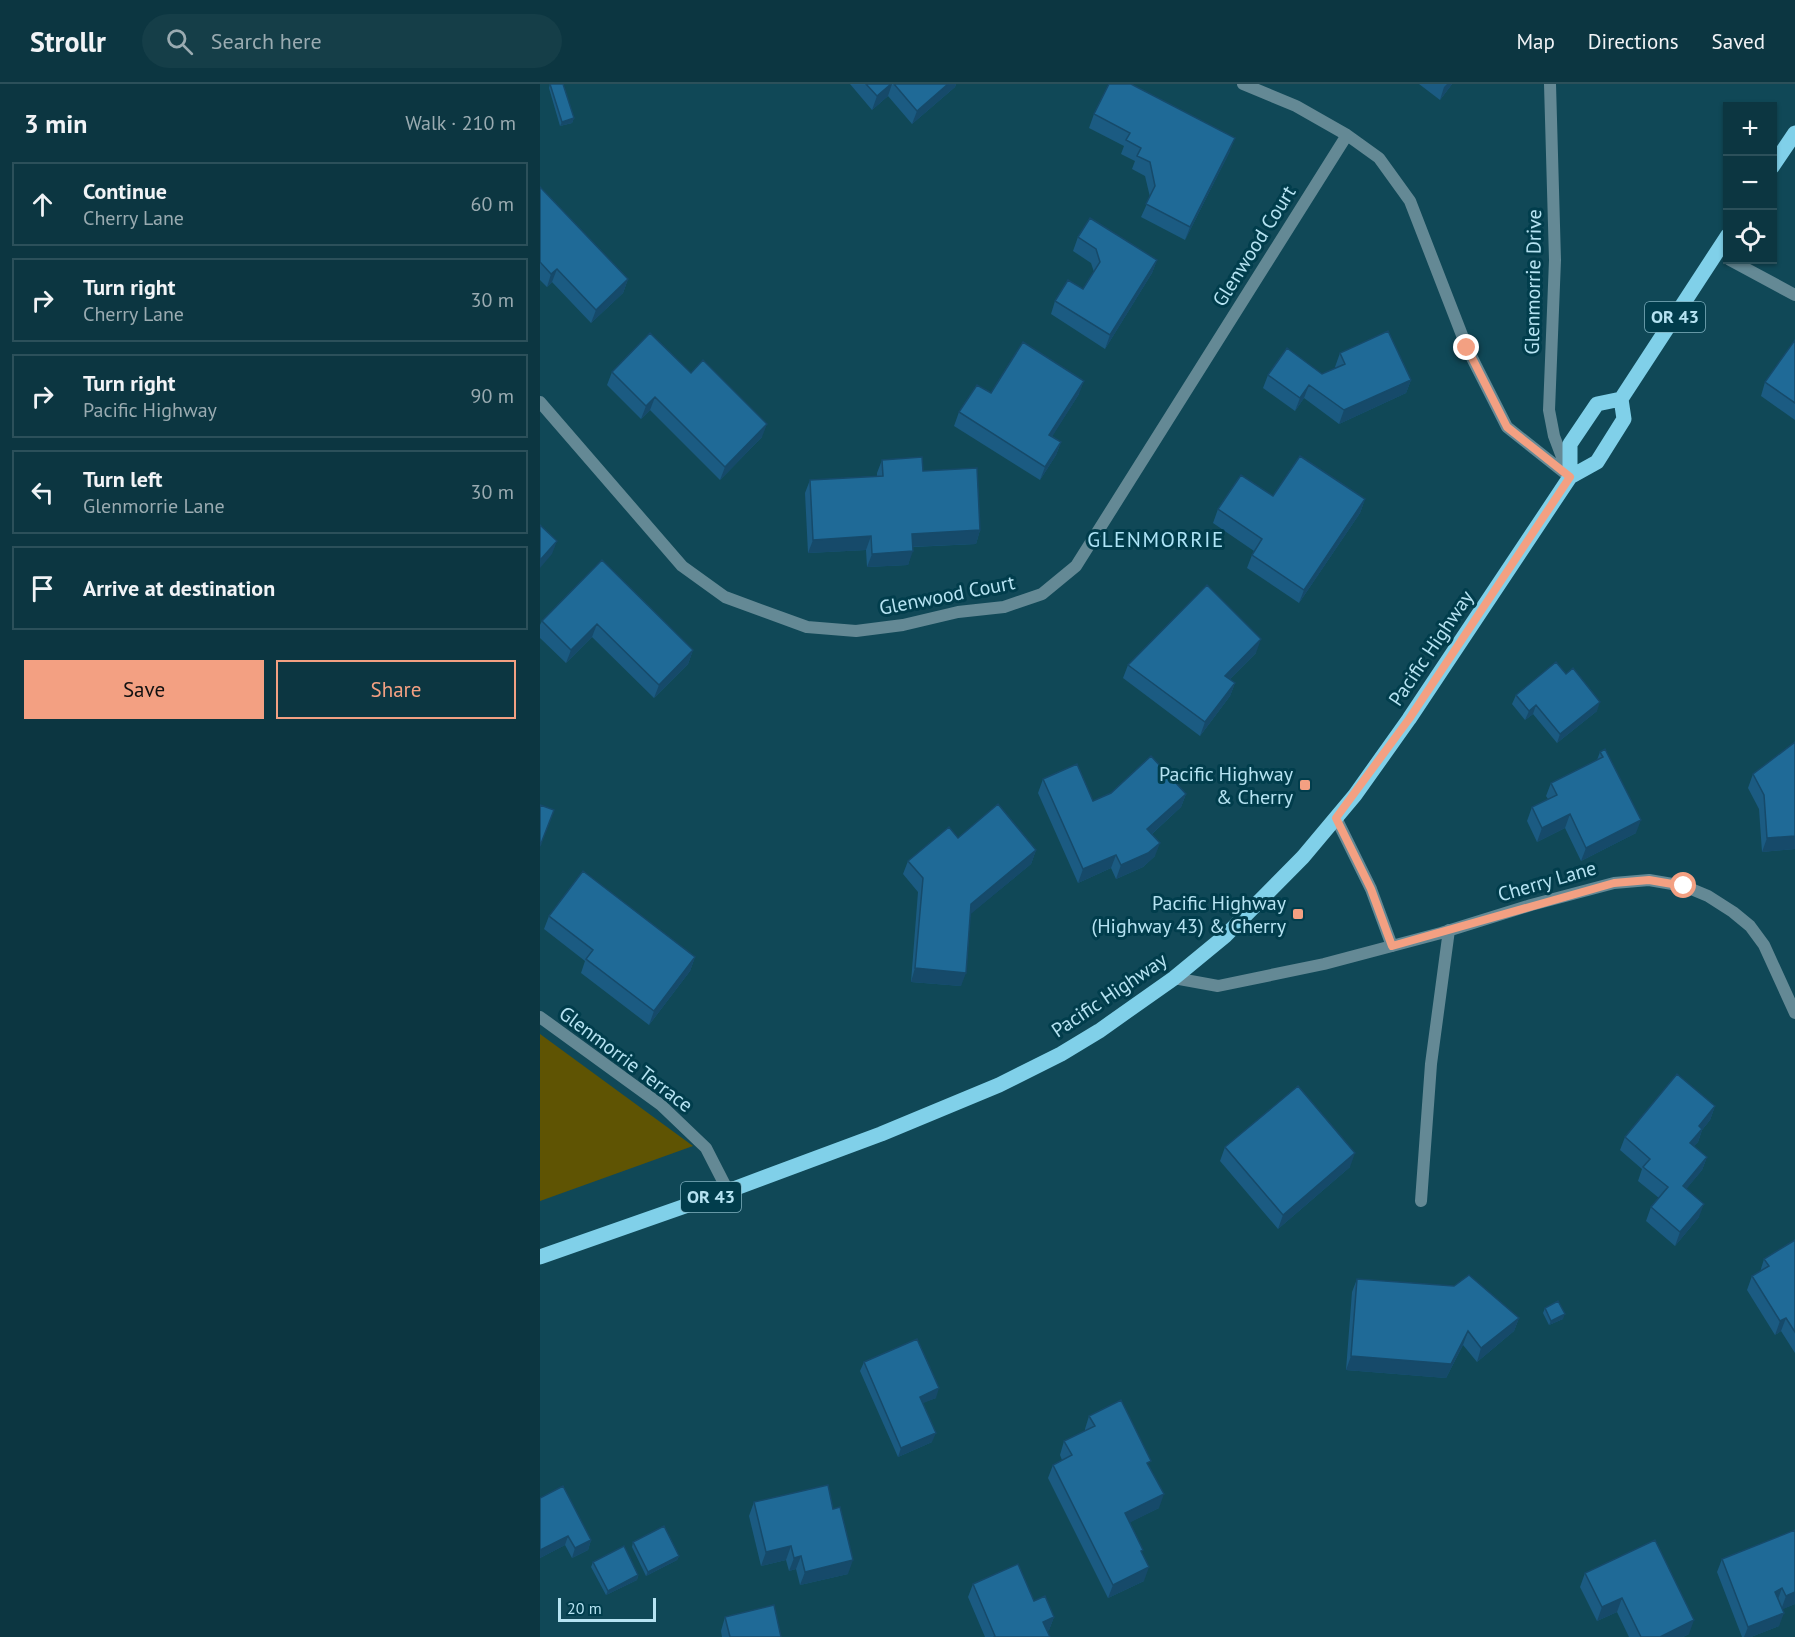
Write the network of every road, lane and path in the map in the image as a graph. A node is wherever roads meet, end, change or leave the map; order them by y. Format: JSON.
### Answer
{"nodes":[{"id":1,"x":1243,"y":84,"type":"edge"},
{"id":2,"x":1550,"y":84,"type":"edge"},
{"id":3,"x":1795,"y":134,"type":"edge"},
{"id":4,"x":1347,"y":135,"type":"junction"},
{"id":5,"x":1777,"y":161,"type":"edge"},
{"id":6,"x":1723,"y":258,"type":"edge"},
{"id":7,"x":1737,"y":264,"type":"edge"},
{"id":8,"x":1795,"y":295,"type":"edge"},
{"id":9,"x":1621,"y":399,"type":"junction"},
{"id":10,"x":540,"y":402,"type":"edge"},
{"id":11,"x":1570,"y":477,"type":"junction"},
{"id":12,"x":1336,"y":818,"type":"junction"},
{"id":13,"x":1449,"y":930,"type":"junction"},
{"id":14,"x":1392,"y":946,"type":"junction"},
{"id":15,"x":1174,"y":978,"type":"junction"},
{"id":16,"x":1795,"y":1013,"type":"edge"},
{"id":17,"x":540,"y":1017,"type":"edge"},
{"id":18,"x":728,"y":1191,"type":"junction"},
{"id":19,"x":1421,"y":1201,"type":"dead end"},
{"id":20,"x":540,"y":1257,"type":"edge"}],
"edges":[{"from":1,"to":4,"type":"street"},
{"from":2,"to":11,"type":"street","name":"Glenmorrie Drive"},
{"from":3,"to":5,"type":"main road"},
{"from":4,"to":10,"type":"street","name":"Glenwood Court"},
{"from":4,"to":11,"type":"street"},
{"from":6,"to":9,"type":"main road","name":"Pacific Highway","number":"OR 43"},
{"from":7,"to":8,"type":"street"},
{"from":9,"to":11,"type":"main road","name":"Pacific Highway","number":"OR 43"},
{"from":9,"to":11,"type":"main road"},
{"from":11,"to":12,"type":"main road","name":"Pacific Highway","number":"OR 43"},
{"from":12,"to":14,"type":"street"},
{"from":12,"to":15,"type":"main road","name":"Pacific Highway","number":"OR 43"},
{"from":13,"to":14,"type":"street","name":"Cherry Lane"},
{"from":13,"to":16,"type":"street","name":"Cherry Lane"},
{"from":13,"to":19,"type":"street"},
{"from":14,"to":15,"type":"street","name":"Cherry Lane"},
{"from":15,"to":18,"type":"main road","name":"Pacific Highway","number":"OR 43"},
{"from":17,"to":18,"type":"street","name":"Glenmorrie Terrace"},
{"from":18,"to":20,"type":"main road","name":"Pacific Highway","number":"OR 43"}]}
